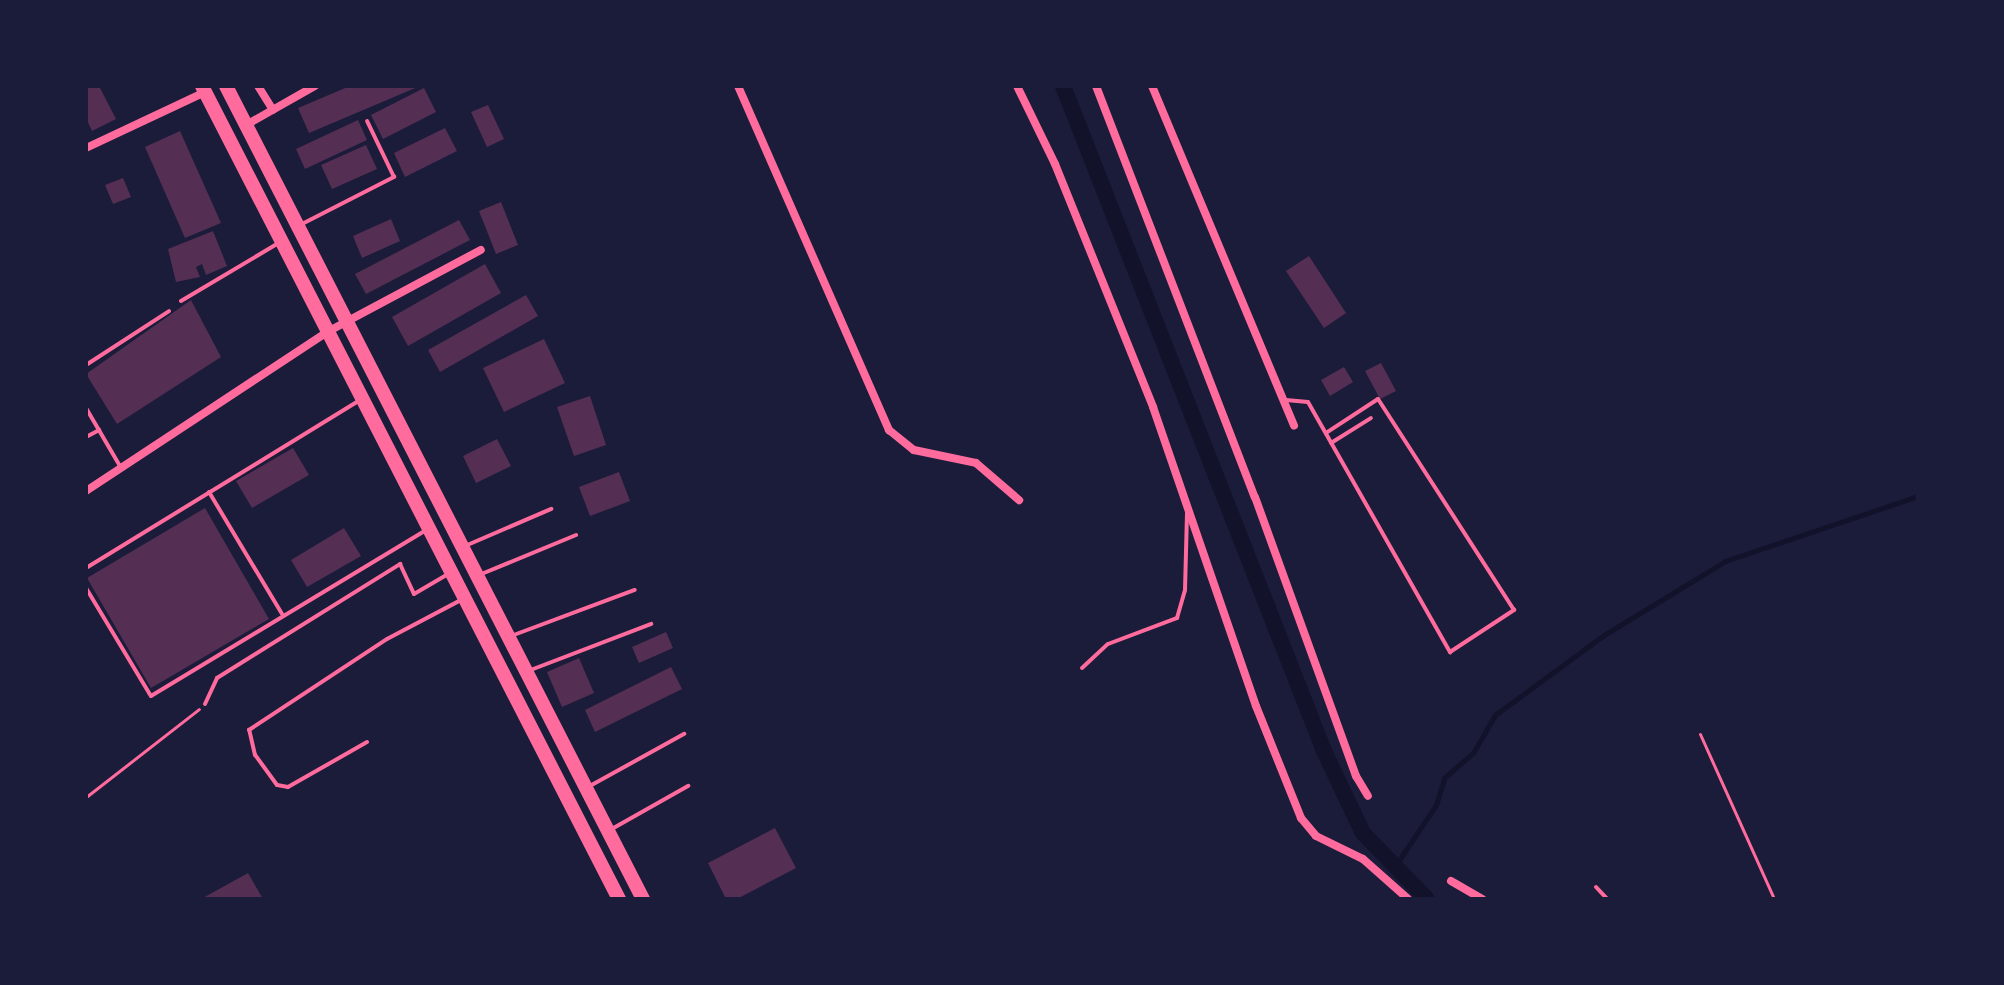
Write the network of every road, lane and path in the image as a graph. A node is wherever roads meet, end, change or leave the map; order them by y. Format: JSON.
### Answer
{"nodes":[{"id":1,"x":226,"y":86,"type":"edge"},
{"id":2,"x":258,"y":86,"type":"edge"},
{"id":3,"x":315,"y":86,"type":"edge"},
{"id":4,"x":738,"y":86,"type":"edge"},
{"id":5,"x":1017,"y":86,"type":"edge"},
{"id":6,"x":1096,"y":86,"type":"edge"},
{"id":7,"x":1152,"y":86,"type":"edge"},
{"id":8,"x":204,"y":89,"type":"edge"},
{"id":9,"x":273,"y":110,"type":"junction"},
{"id":10,"x":367,"y":121,"type":"dead end"},
{"id":11,"x":246,"y":125,"type":"junction"},
{"id":12,"x":86,"y":148,"type":"edge"},
{"id":13,"x":298,"y":226,"type":"junction"},
{"id":14,"x":283,"y":241,"type":"junction"},
{"id":15,"x":481,"y":250,"type":"dead end"},
{"id":16,"x":181,"y":301,"type":"dead end"},
{"id":17,"x":169,"y":311,"type":"dead end"},
{"id":18,"x":347,"y":322,"type":"junction"},
{"id":19,"x":329,"y":331,"type":"junction"},
{"id":20,"x":86,"y":365,"type":"edge"},
{"id":21,"x":363,"y":398,"type":"junction"},
{"id":22,"x":1283,"y":399,"type":"junction"},
{"id":23,"x":86,"y":408,"type":"edge"},
{"id":24,"x":1371,"y":418,"type":"dead end"},
{"id":25,"x":1294,"y":426,"type":"dead end"},
{"id":26,"x":99,"y":430,"type":"junction"},
{"id":27,"x":1326,"y":433,"type":"junction"},
{"id":28,"x":86,"y":437,"type":"edge"},
{"id":29,"x":1331,"y":443,"type":"junction"},
{"id":30,"x":121,"y":468,"type":"junction"},
{"id":31,"x":86,"y":491,"type":"edge"},
{"id":32,"x":209,"y":492,"type":"junction"},
{"id":33,"x":1019,"y":500,"type":"dead end"},
{"id":34,"x":1189,"y":505,"type":"junction"},
{"id":35,"x":551,"y":509,"type":"dead end"},
{"id":36,"x":430,"y":528,"type":"junction"},
{"id":37,"x":576,"y":535,"type":"dead end"},
{"id":38,"x":463,"y":547,"type":"junction"},
{"id":39,"x":86,"y":568,"type":"edge"},
{"id":40,"x":474,"y":569,"type":"junction"},
{"id":41,"x":452,"y":572,"type":"junction"},
{"id":42,"x":86,"y":588,"type":"edge"},
{"id":43,"x":635,"y":590,"type":"dead end"},
{"id":44,"x":465,"y":598,"type":"junction"},
{"id":45,"x":283,"y":615,"type":"junction"},
{"id":46,"x":651,"y":624,"type":"dead end"},
{"id":47,"x":509,"y":637,"type":"junction"},
{"id":48,"x":1082,"y":668,"type":"dead end"},
{"id":49,"x":526,"y":671,"type":"junction"},
{"id":50,"x":205,"y":704,"type":"joint"},
{"id":51,"x":684,"y":734,"type":"dead end"},
{"id":52,"x":1700,"y":734,"type":"dead end"},
{"id":53,"x":367,"y":742,"type":"dead end"},
{"id":54,"x":688,"y":786,"type":"dead end"},
{"id":55,"x":586,"y":788,"type":"junction"},
{"id":56,"x":1368,"y":796,"type":"dead end"},
{"id":57,"x":86,"y":797,"type":"edge"},
{"id":58,"x":608,"y":831,"type":"junction"},
{"id":59,"x":1451,"y":881,"type":"dead end"},
{"id":60,"x":1596,"y":887,"type":"dead end"},
{"id":61,"x":619,"y":899,"type":"edge"},
{"id":62,"x":643,"y":899,"type":"edge"},
{"id":63,"x":1408,"y":899,"type":"edge"},
{"id":64,"x":1482,"y":899,"type":"edge"},
{"id":65,"x":1607,"y":899,"type":"edge"},
{"id":66,"x":1774,"y":899,"type":"edge"}],
"edges":[{"from":1,"to":11,"type":"main road"},
{"from":2,"to":9,"type":"street"},
{"from":3,"to":9,"type":"street"},
{"from":4,"to":33,"type":"street"},
{"from":5,"to":34,"type":"street"},
{"from":6,"to":56,"type":"street"},
{"from":7,"to":22,"type":"street"},
{"from":8,"to":12,"type":"street"},
{"from":8,"to":14,"type":"main road"},
{"from":9,"to":11,"type":"street"},
{"from":10,"to":13,"type":"lane"},
{"from":11,"to":13,"type":"main road"},
{"from":13,"to":18,"type":"main road"},
{"from":14,"to":16,"type":"lane"},
{"from":14,"to":19,"type":"main road"},
{"from":15,"to":18,"type":"street"},
{"from":17,"to":20,"type":"lane"},
{"from":18,"to":19,"type":"street"},
{"from":18,"to":38,"type":"main road"},
{"from":19,"to":21,"type":"main road"},
{"from":19,"to":30,"type":"street"},
{"from":21,"to":32,"type":"lane"},
{"from":21,"to":36,"type":"main road"},
{"from":22,"to":25,"type":"street"},
{"from":22,"to":27,"type":"lane"},
{"from":23,"to":26,"type":"lane"},
{"from":24,"to":29,"type":"lane"},
{"from":26,"to":28,"type":"lane"},
{"from":26,"to":30,"type":"lane"},
{"from":27,"to":29,"type":"lane"},
{"from":27,"to":29,"type":"lane"},
{"from":30,"to":31,"type":"street"},
{"from":32,"to":39,"type":"lane"},
{"from":32,"to":45,"type":"lane"},
{"from":34,"to":48,"type":"lane"},
{"from":34,"to":63,"type":"street"},
{"from":35,"to":38,"type":"lane"},
{"from":36,"to":41,"type":"main road"},
{"from":36,"to":45,"type":"lane"},
{"from":37,"to":40,"type":"lane"},
{"from":38,"to":40,"type":"main road"},
{"from":40,"to":41,"type":"main road"},
{"from":40,"to":47,"type":"main road"},
{"from":41,"to":44,"type":"main road"},
{"from":41,"to":50,"type":"lane"},
{"from":42,"to":45,"type":"lane"},
{"from":43,"to":47,"type":"lane"},
{"from":44,"to":53,"type":"lane"},
{"from":44,"to":61,"type":"main road"},
{"from":46,"to":49,"type":"lane"},
{"from":47,"to":49,"type":"main road"},
{"from":49,"to":55,"type":"main road"},
{"from":50,"to":57,"type":"path"},
{"from":51,"to":55,"type":"lane"},
{"from":52,"to":66,"type":"path"},
{"from":54,"to":58,"type":"lane"},
{"from":55,"to":58,"type":"main road"},
{"from":58,"to":62,"type":"main road"},
{"from":59,"to":64,"type":"street"},
{"from":60,"to":65,"type":"lane"}]}
